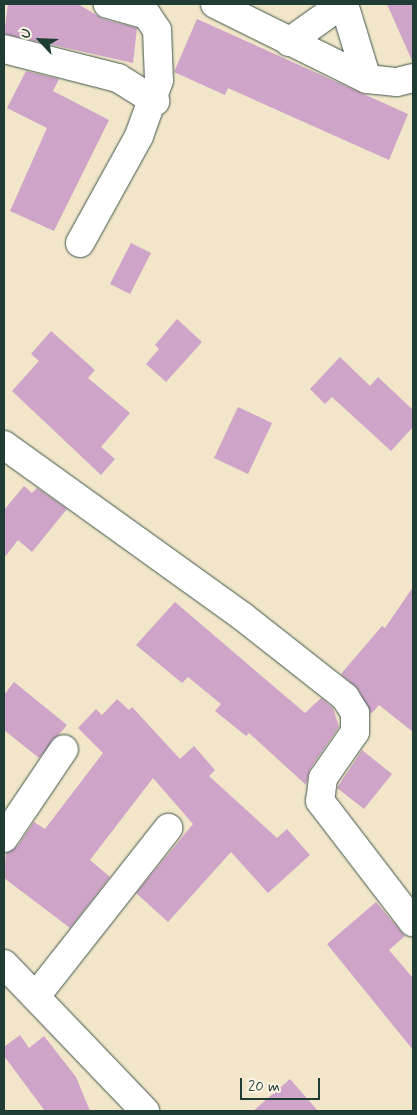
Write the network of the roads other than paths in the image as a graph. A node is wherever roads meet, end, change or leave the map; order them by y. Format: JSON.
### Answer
{"nodes":[{"id":1,"x":108,"y":4,"type":"edge"},
{"id":2,"x":216,"y":4,"type":"edge"},
{"id":3,"x":343,"y":4,"type":"edge"},
{"id":4,"x":289,"y":42,"type":"junction"},
{"id":5,"x":4,"y":49,"type":"edge"},
{"id":6,"x":413,"y":78,"type":"edge"},
{"id":7,"x":367,"y":79,"type":"junction"},
{"id":8,"x":155,"y":101,"type":"junction"},
{"id":9,"x":80,"y":242,"type":"dead end"},
{"id":10,"x":4,"y":445,"type":"edge"},
{"id":11,"x":64,"y":749,"type":"dead end"},
{"id":12,"x":168,"y":828,"type":"dead end"},
{"id":13,"x":4,"y":838,"type":"edge"},
{"id":14,"x":413,"y":922,"type":"edge"},
{"id":15,"x":4,"y":964,"type":"edge"},
{"id":16,"x":36,"y":996,"type":"junction"},
{"id":17,"x":145,"y":1111,"type":"edge"}],
"edges":[{"from":1,"to":8,"type":"street"},
{"from":2,"to":4,"type":"street"},
{"from":3,"to":4,"type":"street"},
{"from":3,"to":7,"type":"street"},
{"from":4,"to":7,"type":"street"},
{"from":5,"to":8,"type":"street"},
{"from":6,"to":7,"type":"street"},
{"from":8,"to":9,"type":"street"},
{"from":10,"to":14,"type":"street"},
{"from":11,"to":13,"type":"street"},
{"from":12,"to":16,"type":"street"},
{"from":15,"to":16,"type":"street"},
{"from":16,"to":17,"type":"street"}]}
